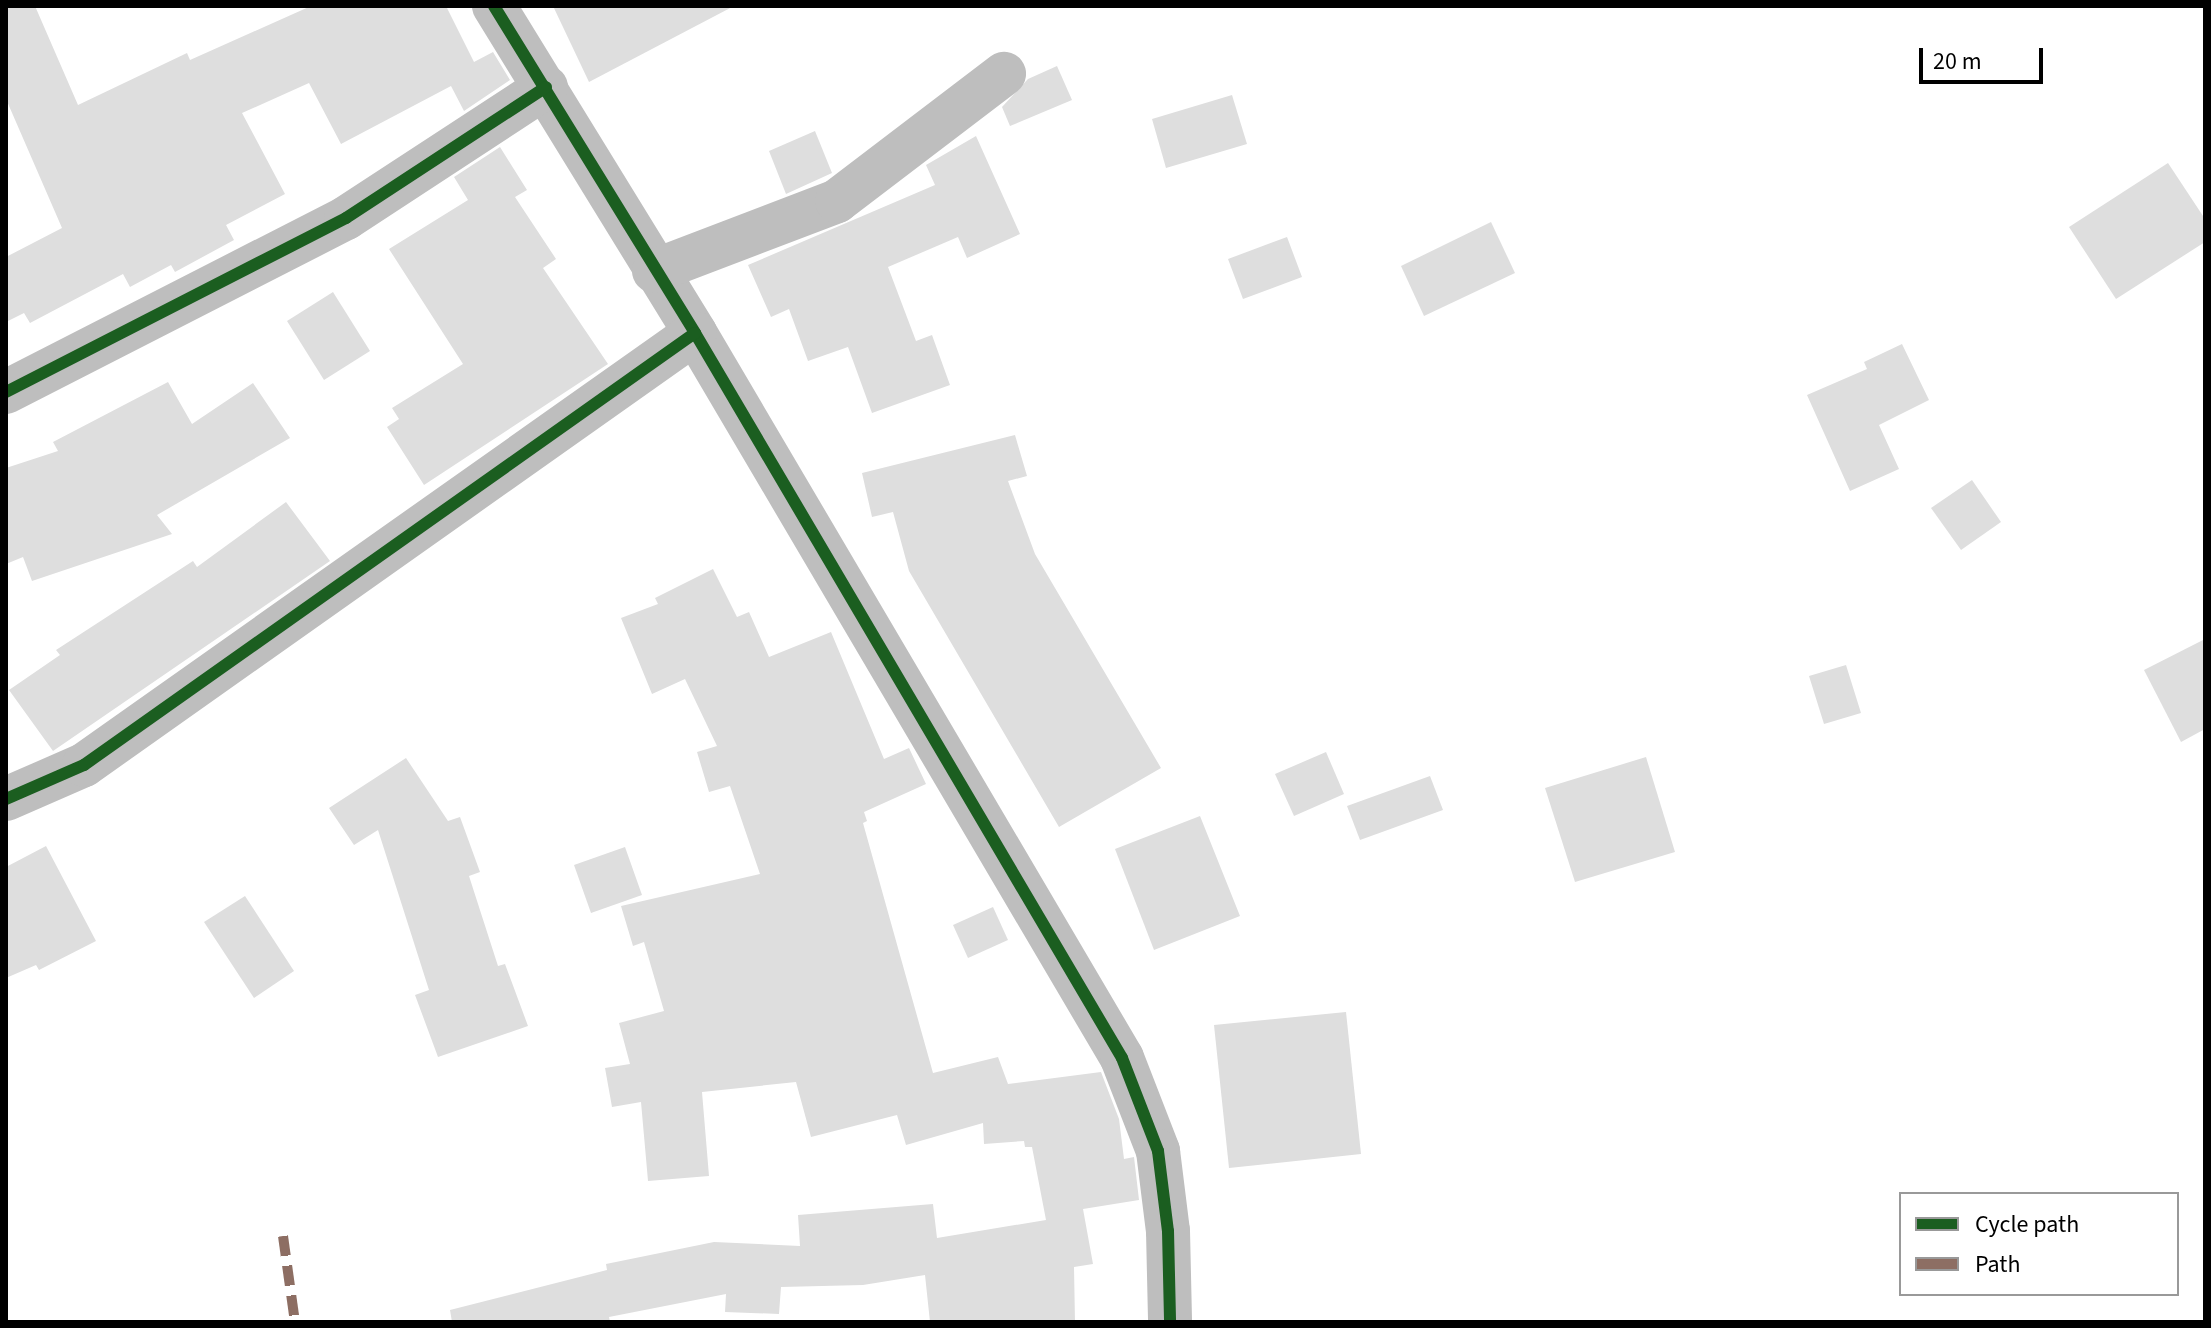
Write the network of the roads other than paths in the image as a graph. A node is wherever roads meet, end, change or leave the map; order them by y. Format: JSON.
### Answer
{"nodes":[{"id":1,"x":494,"y":6,"type":"edge"},
{"id":2,"x":1004,"y":74,"type":"dead end"},
{"id":3,"x":546,"y":87,"type":"junction"},
{"id":4,"x":654,"y":271,"type":"junction"},
{"id":5,"x":695,"y":333,"type":"junction"},
{"id":6,"x":6,"y":392,"type":"edge"},
{"id":7,"x":6,"y":799,"type":"edge"},
{"id":8,"x":1170,"y":1322,"type":"edge"}],
"edges":[{"from":1,"to":3,"type":"street"},
{"from":2,"to":4,"type":"street"},
{"from":3,"to":4,"type":"street"},
{"from":3,"to":6,"type":"street"},
{"from":4,"to":5,"type":"street"},
{"from":5,"to":7,"type":"street"},
{"from":5,"to":8,"type":"street"}]}
